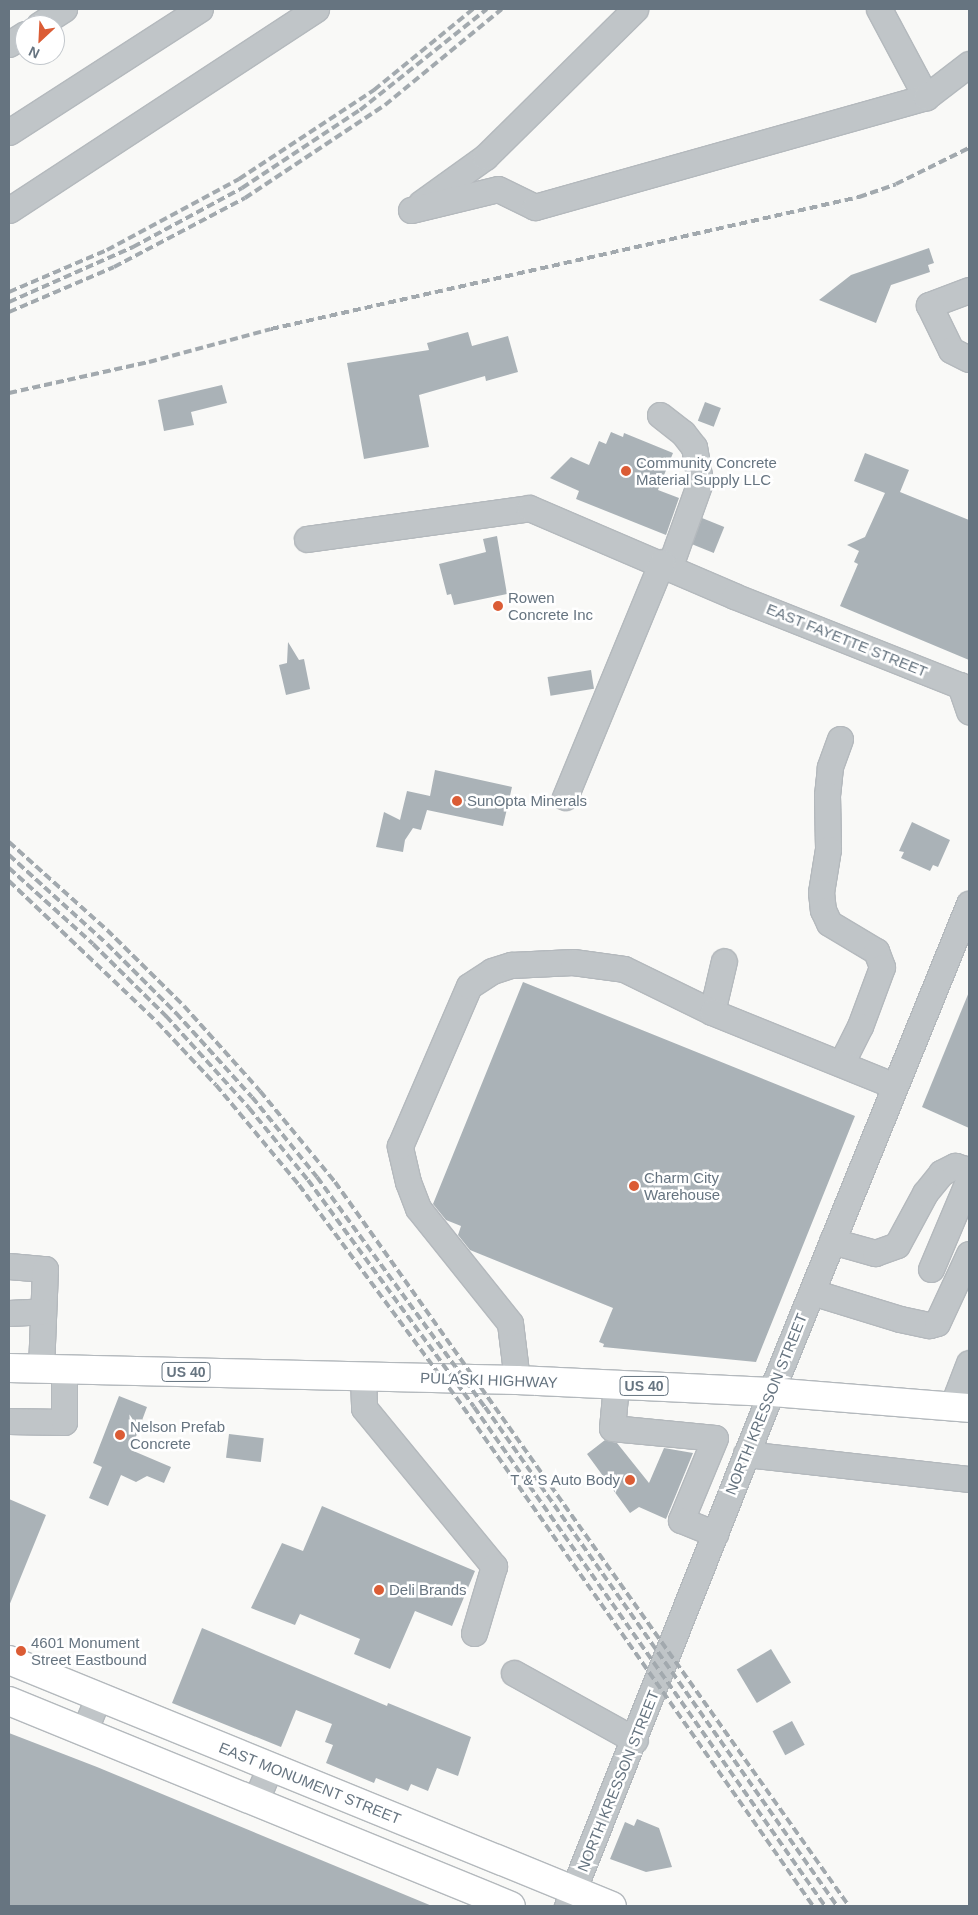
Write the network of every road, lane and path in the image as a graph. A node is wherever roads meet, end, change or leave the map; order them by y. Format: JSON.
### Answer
{"nodes":[{"id":1,"x":200,"y":9,"type":"edge"},
{"id":2,"x":316,"y":9,"type":"edge"},
{"id":3,"x":635,"y":9,"type":"edge"},
{"id":4,"x":879,"y":9,"type":"edge"},
{"id":5,"x":969,"y":64,"type":"edge"},
{"id":6,"x":926,"y":97,"type":"junction"},
{"id":7,"x":9,"y":132,"type":"edge"},
{"id":8,"x":9,"y":210,"type":"edge"},
{"id":9,"x":969,"y":290,"type":"edge"},
{"id":10,"x":960,"y":354,"type":"edge"},
{"id":11,"x":660,"y":414,"type":"dead end"},
{"id":12,"x":307,"y":539,"type":"dead end"},
{"id":13,"x":666,"y":564,"type":"junction"},
{"id":14,"x":964,"y":687,"type":"edge"},
{"id":15,"x":969,"y":711,"type":"edge"},
{"id":16,"x":840,"y":740,"type":"dead end"},
{"id":17,"x":565,"y":797,"type":"dead end"},
{"id":18,"x":969,"y":904,"type":"edge"},
{"id":19,"x":724,"y":961,"type":"dead end"},
{"id":20,"x":712,"y":1012,"type":"junction"},
{"id":21,"x":841,"y":1064,"type":"junction"},
{"id":22,"x":895,"y":1086,"type":"junction"},
{"id":23,"x":969,"y":1170,"type":"edge"},
{"id":24,"x":969,"y":1179,"type":"edge"},
{"id":25,"x":832,"y":1241,"type":"junction"},
{"id":26,"x":969,"y":1254,"type":"edge"},
{"id":27,"x":9,"y":1266,"type":"edge"},
{"id":28,"x":931,"y":1269,"type":"dead end"},
{"id":29,"x":812,"y":1292,"type":"junction"},
{"id":30,"x":43,"y":1311,"type":"junction"},
{"id":31,"x":9,"y":1313,"type":"edge"},
{"id":32,"x":969,"y":1363,"type":"edge"},
{"id":33,"x":9,"y":1368,"type":"edge"},
{"id":34,"x":53,"y":1369,"type":"junction"},
{"id":35,"x":363,"y":1376,"type":"junction"},
{"id":36,"x":518,"y":1380,"type":"junction"},
{"id":37,"x":616,"y":1384,"type":"junction"},
{"id":38,"x":771,"y":1392,"type":"junction"},
{"id":39,"x":960,"y":1408,"type":"edge"},
{"id":40,"x":9,"y":1421,"type":"edge"},
{"id":41,"x":746,"y":1454,"type":"junction"},
{"id":42,"x":969,"y":1479,"type":"edge"},
{"id":43,"x":715,"y":1534,"type":"junction"},
{"id":44,"x":474,"y":1633,"type":"dead end"},
{"id":45,"x":9,"y":1660,"type":"edge"},
{"id":46,"x":514,"y":1673,"type":"dead end"},
{"id":47,"x":98,"y":1697,"type":"junction"},
{"id":48,"x":9,"y":1701,"type":"edge"},
{"id":49,"x":84,"y":1732,"type":"junction"},
{"id":50,"x":635,"y":1740,"type":"junction"},
{"id":51,"x":270,"y":1767,"type":"junction"},
{"id":52,"x":255,"y":1802,"type":"junction"},
{"id":53,"x":571,"y":1898,"type":"edge"},
{"id":54,"x":511,"y":1906,"type":"edge"},
{"id":55,"x":612,"y":1906,"type":"edge"}],
"edges":[{"from":1,"to":7,"type":"street"},
{"from":2,"to":8,"type":"street"},
{"from":3,"to":6,"type":"street"},
{"from":4,"to":6,"type":"street"},
{"from":5,"to":6,"type":"street"},
{"from":9,"to":10,"type":"street"},
{"from":11,"to":13,"type":"street"},
{"from":12,"to":13,"type":"street","name":"EAST FAYETTE STREET"},
{"from":13,"to":14,"type":"street","name":"EAST FAYETTE STREET"},
{"from":13,"to":17,"type":"street"},
{"from":14,"to":15,"type":"street","name":"EAST FAYETTE STREET"},
{"from":16,"to":21,"type":"street"},
{"from":18,"to":22,"type":"street","name":"NORTH KRESSON STREET"},
{"from":19,"to":20,"type":"street"},
{"from":20,"to":21,"type":"street"},
{"from":20,"to":36,"type":"street"},
{"from":21,"to":22,"type":"street"},
{"from":22,"to":25,"type":"street","name":"NORTH KRESSON STREET"},
{"from":23,"to":25,"type":"street"},
{"from":24,"to":28,"type":"street"},
{"from":25,"to":29,"type":"street","name":"NORTH KRESSON STREET"},
{"from":26,"to":29,"type":"street"},
{"from":27,"to":30,"type":"street"},
{"from":29,"to":38,"type":"street","name":"NORTH KRESSON STREET"},
{"from":30,"to":31,"type":"street"},
{"from":30,"to":34,"type":"street"},
{"from":32,"to":39,"type":"street"},
{"from":33,"to":34,"type":"main road","name":"PULASKI HIGHWAY","number":"US 40"},
{"from":34,"to":35,"type":"main road","name":"PULASKI HIGHWAY","number":"US 40"},
{"from":34,"to":40,"type":"street"},
{"from":35,"to":36,"type":"main road","name":"PULASKI HIGHWAY","number":"US 40"},
{"from":35,"to":44,"type":"street"},
{"from":36,"to":37,"type":"main road","name":"PULASKI HIGHWAY","number":"US 40"},
{"from":37,"to":38,"type":"main road","name":"PULASKI HIGHWAY","number":"US 40"},
{"from":37,"to":43,"type":"street"},
{"from":38,"to":39,"type":"main road","name":"PULASKI HIGHWAY","number":"US 40"},
{"from":38,"to":41,"type":"street","name":"NORTH KRESSON STREET"},
{"from":41,"to":42,"type":"street"},
{"from":41,"to":43,"type":"street","name":"NORTH KRESSON STREET"},
{"from":43,"to":50,"type":"street","name":"NORTH KRESSON STREET"},
{"from":45,"to":47,"type":"main road","name":"EAST MONUMENT STREET"},
{"from":46,"to":50,"type":"street"},
{"from":47,"to":49,"type":"street"},
{"from":47,"to":51,"type":"main road","name":"EAST MONUMENT STREET"},
{"from":48,"to":49,"type":"main road"},
{"from":49,"to":52,"type":"main road"},
{"from":50,"to":53,"type":"street","name":"NORTH KRESSON STREET"},
{"from":51,"to":52,"type":"street"},
{"from":51,"to":53,"type":"main road","name":"EAST MONUMENT STREET"},
{"from":52,"to":54,"type":"main road"},
{"from":53,"to":55,"type":"main road","name":"EAST MONUMENT STREET"}]}
